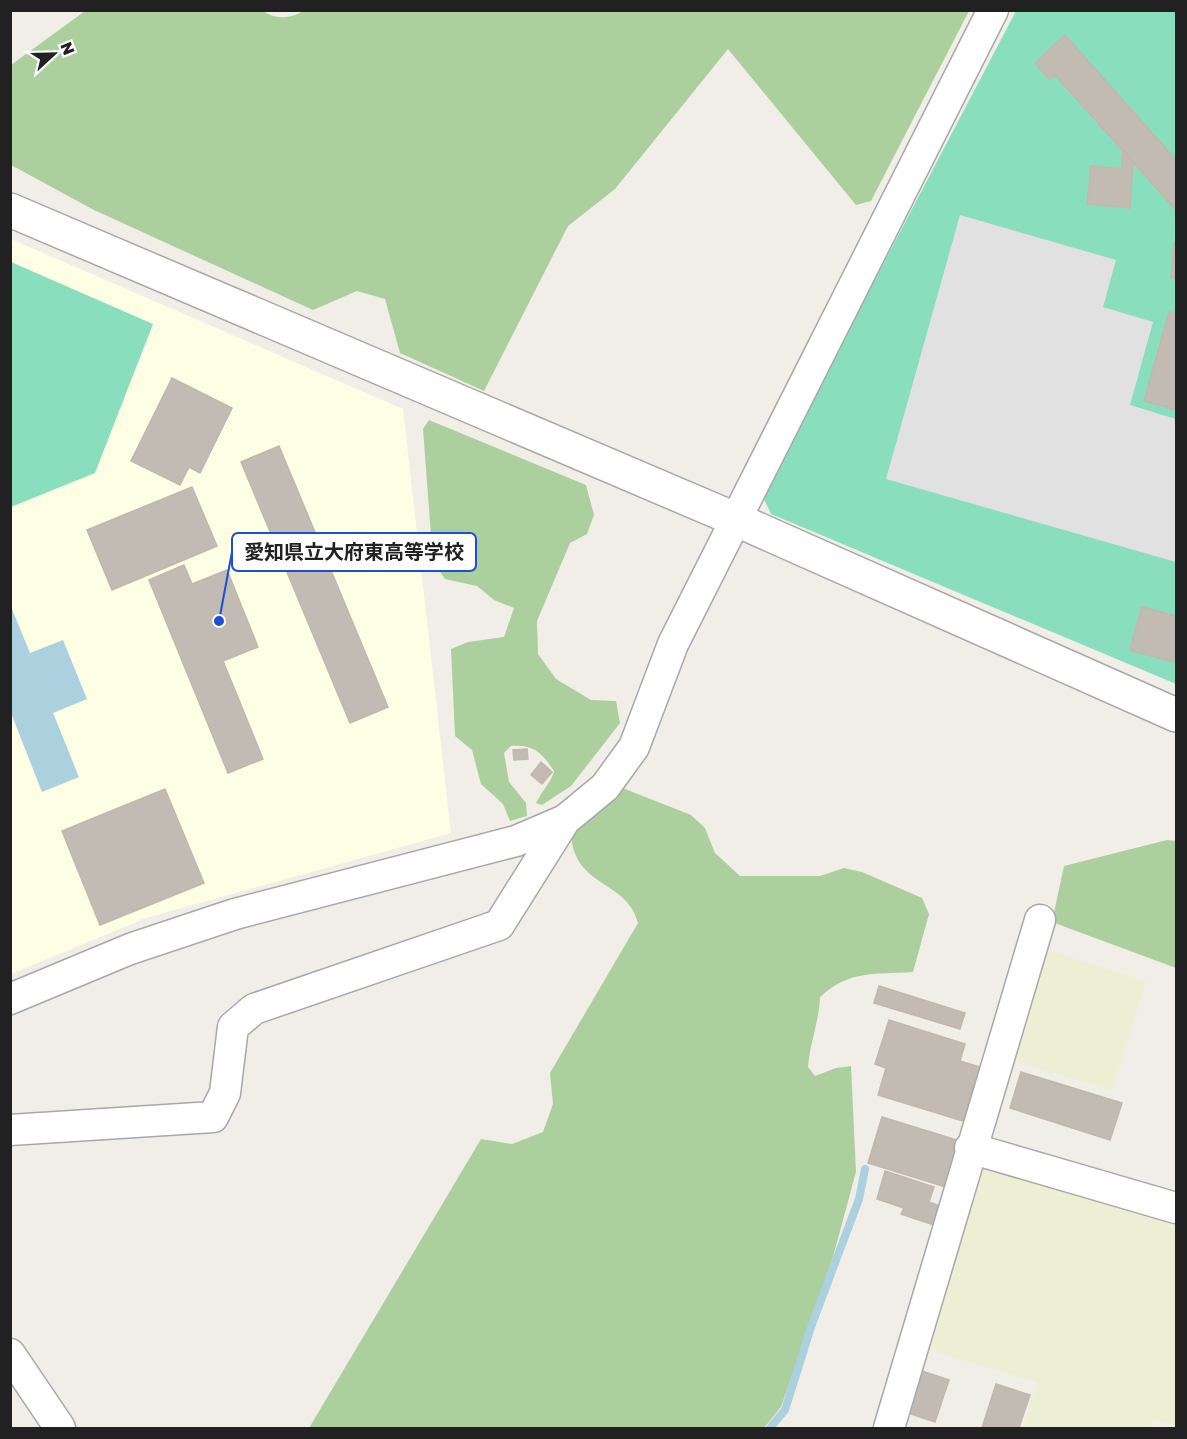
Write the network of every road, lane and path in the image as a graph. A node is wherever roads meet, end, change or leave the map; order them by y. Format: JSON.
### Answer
{"nodes":[{"id":1,"x":993,"y":10,"type":"edge"},
{"id":2,"x":10,"y":210,"type":"edge"},
{"id":3,"x":737,"y":520,"type":"junction"},
{"id":4,"x":1176,"y":715,"type":"edge"},
{"id":5,"x":565,"y":820,"type":"junction"},
{"id":6,"x":1040,"y":920,"type":"dead end"},
{"id":7,"x":10,"y":999,"type":"edge"},
{"id":8,"x":10,"y":1130,"type":"edge"},
{"id":9,"x":970,"y":1148,"type":"junction"},
{"id":10,"x":1176,"y":1208,"type":"edge"},
{"id":11,"x":10,"y":1354,"type":"edge"},
{"id":12,"x":60,"y":1428,"type":"edge"},
{"id":13,"x":889,"y":1428,"type":"edge"}],
"edges":[{"from":1,"to":3,"type":"street"},
{"from":2,"to":3,"type":"street"},
{"from":3,"to":4,"type":"street"},
{"from":3,"to":5,"type":"street"},
{"from":5,"to":7,"type":"street"},
{"from":5,"to":8,"type":"street"},
{"from":6,"to":9,"type":"street"},
{"from":9,"to":10,"type":"street"},
{"from":9,"to":13,"type":"street"},
{"from":11,"to":12,"type":"street"}]}
